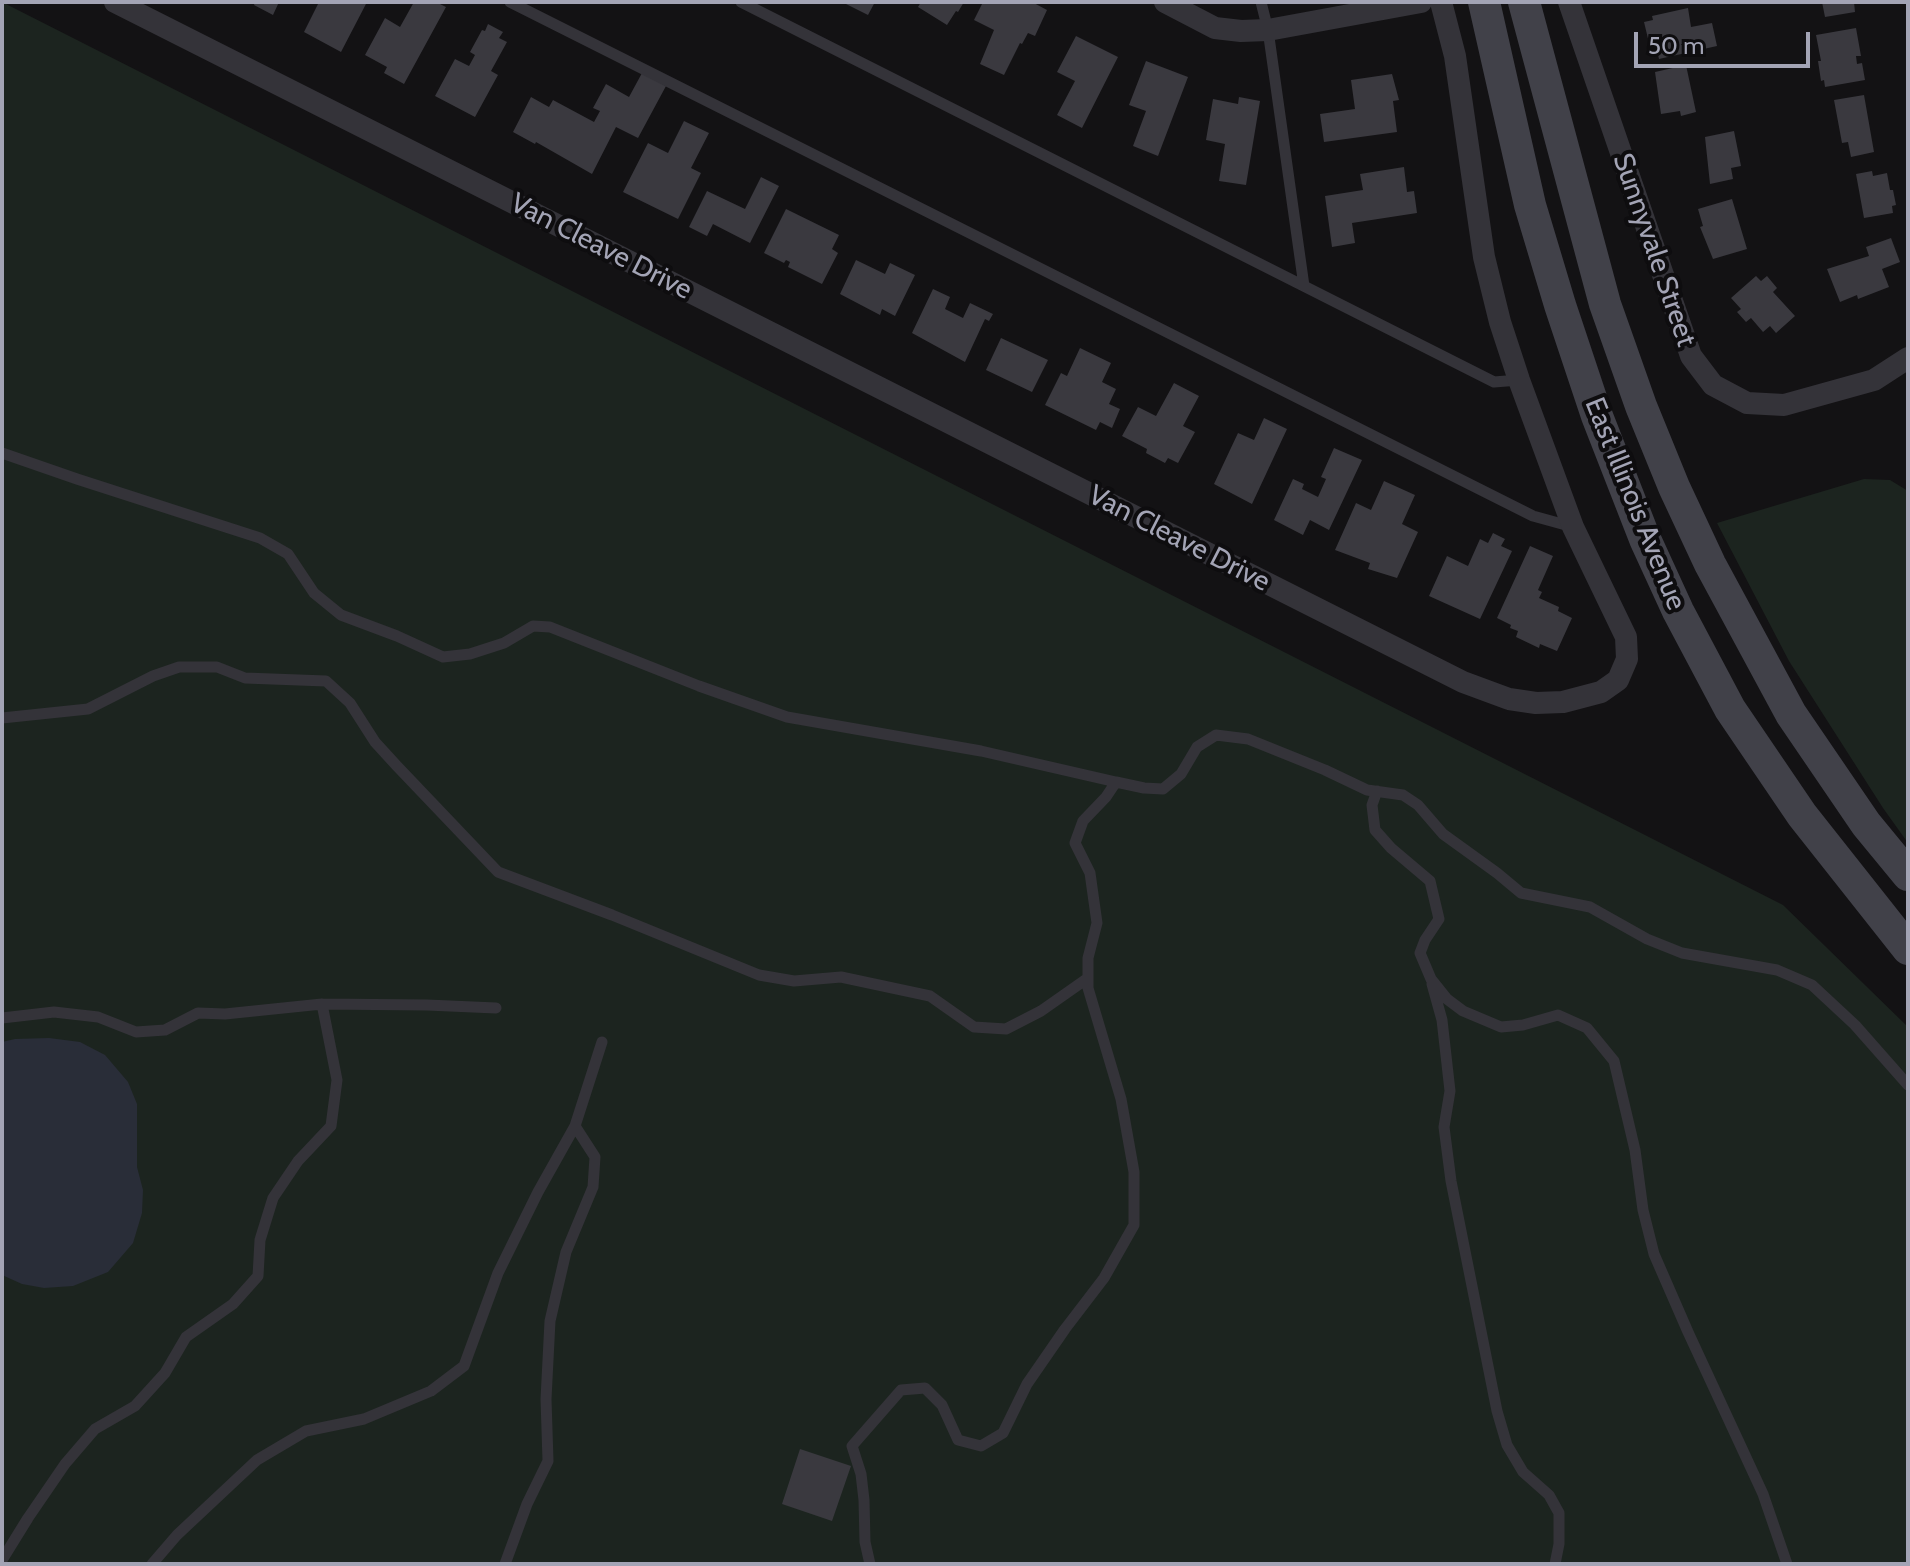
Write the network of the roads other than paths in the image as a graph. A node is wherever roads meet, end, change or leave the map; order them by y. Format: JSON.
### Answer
{"nodes":[{"id":1,"x":115,"y":2,"type":"edge"},
{"id":2,"x":510,"y":2,"type":"edge"},
{"id":3,"x":741,"y":2,"type":"edge"},
{"id":4,"x":1165,"y":2,"type":"edge"},
{"id":5,"x":1261,"y":2,"type":"edge"},
{"id":6,"x":1421,"y":2,"type":"edge"},
{"id":7,"x":1441,"y":2,"type":"edge"},
{"id":8,"x":1484,"y":2,"type":"edge"},
{"id":9,"x":1524,"y":2,"type":"edge"},
{"id":10,"x":1569,"y":2,"type":"edge"},
{"id":11,"x":1268,"y":30,"type":"junction"},
{"id":12,"x":1304,"y":286,"type":"junction"},
{"id":13,"x":1908,"y":358,"type":"edge"},
{"id":14,"x":1519,"y":380,"type":"junction"},
{"id":15,"x":2,"y":453,"type":"edge"},
{"id":16,"x":1573,"y":527,"type":"junction"},
{"id":17,"x":2,"y":718,"type":"edge"},
{"id":18,"x":1116,"y":782,"type":"junction"},
{"id":19,"x":1377,"y":791,"type":"junction"},
{"id":20,"x":1908,"y":875,"type":"edge"},
{"id":21,"x":1908,"y":949,"type":"edge"},
{"id":22,"x":1088,"y":978,"type":"junction"},
{"id":23,"x":1431,"y":979,"type":"junction"},
{"id":24,"x":322,"y":1004,"type":"junction"},
{"id":25,"x":496,"y":1008,"type":"dead end"},
{"id":26,"x":2,"y":1018,"type":"edge"},
{"id":27,"x":602,"y":1042,"type":"dead end"},
{"id":28,"x":1908,"y":1085,"type":"edge"},
{"id":29,"x":575,"y":1126,"type":"junction"},
{"id":30,"x":2,"y":1560,"type":"edge"},
{"id":31,"x":152,"y":1564,"type":"edge"},
{"id":32,"x":505,"y":1564,"type":"edge"},
{"id":33,"x":870,"y":1564,"type":"edge"},
{"id":34,"x":1555,"y":1564,"type":"edge"},
{"id":35,"x":1787,"y":1564,"type":"edge"}],
"edges":[{"from":1,"to":16,"type":"street","name":"Van Cleave Drive"},
{"from":2,"to":16,"type":"lane"},
{"from":3,"to":12,"type":"lane"},
{"from":4,"to":11,"type":"street"},
{"from":5,"to":11,"type":"lane"},
{"from":6,"to":11,"type":"street"},
{"from":7,"to":14,"type":"street","name":"Van Cleave Drive"},
{"from":8,"to":21,"type":"main road","name":"East Illinois Avenue"},
{"from":9,"to":20,"type":"main road","name":"East Illinois Avenue"},
{"from":10,"to":13,"type":"street","name":"Sunnyvale Street"},
{"from":11,"to":12,"type":"lane"},
{"from":12,"to":14,"type":"lane"},
{"from":14,"to":16,"type":"street","name":"Van Cleave Drive"},
{"from":15,"to":18,"type":"lane"},
{"from":17,"to":22,"type":"lane"},
{"from":18,"to":19,"type":"lane"},
{"from":18,"to":22,"type":"lane"},
{"from":19,"to":23,"type":"lane"},
{"from":19,"to":28,"type":"lane"},
{"from":22,"to":33,"type":"lane"},
{"from":23,"to":34,"type":"lane"},
{"from":23,"to":35,"type":"lane"},
{"from":24,"to":25,"type":"lane"},
{"from":24,"to":26,"type":"lane"},
{"from":24,"to":30,"type":"lane"},
{"from":27,"to":29,"type":"lane"},
{"from":29,"to":31,"type":"lane"},
{"from":29,"to":32,"type":"lane"}]}
